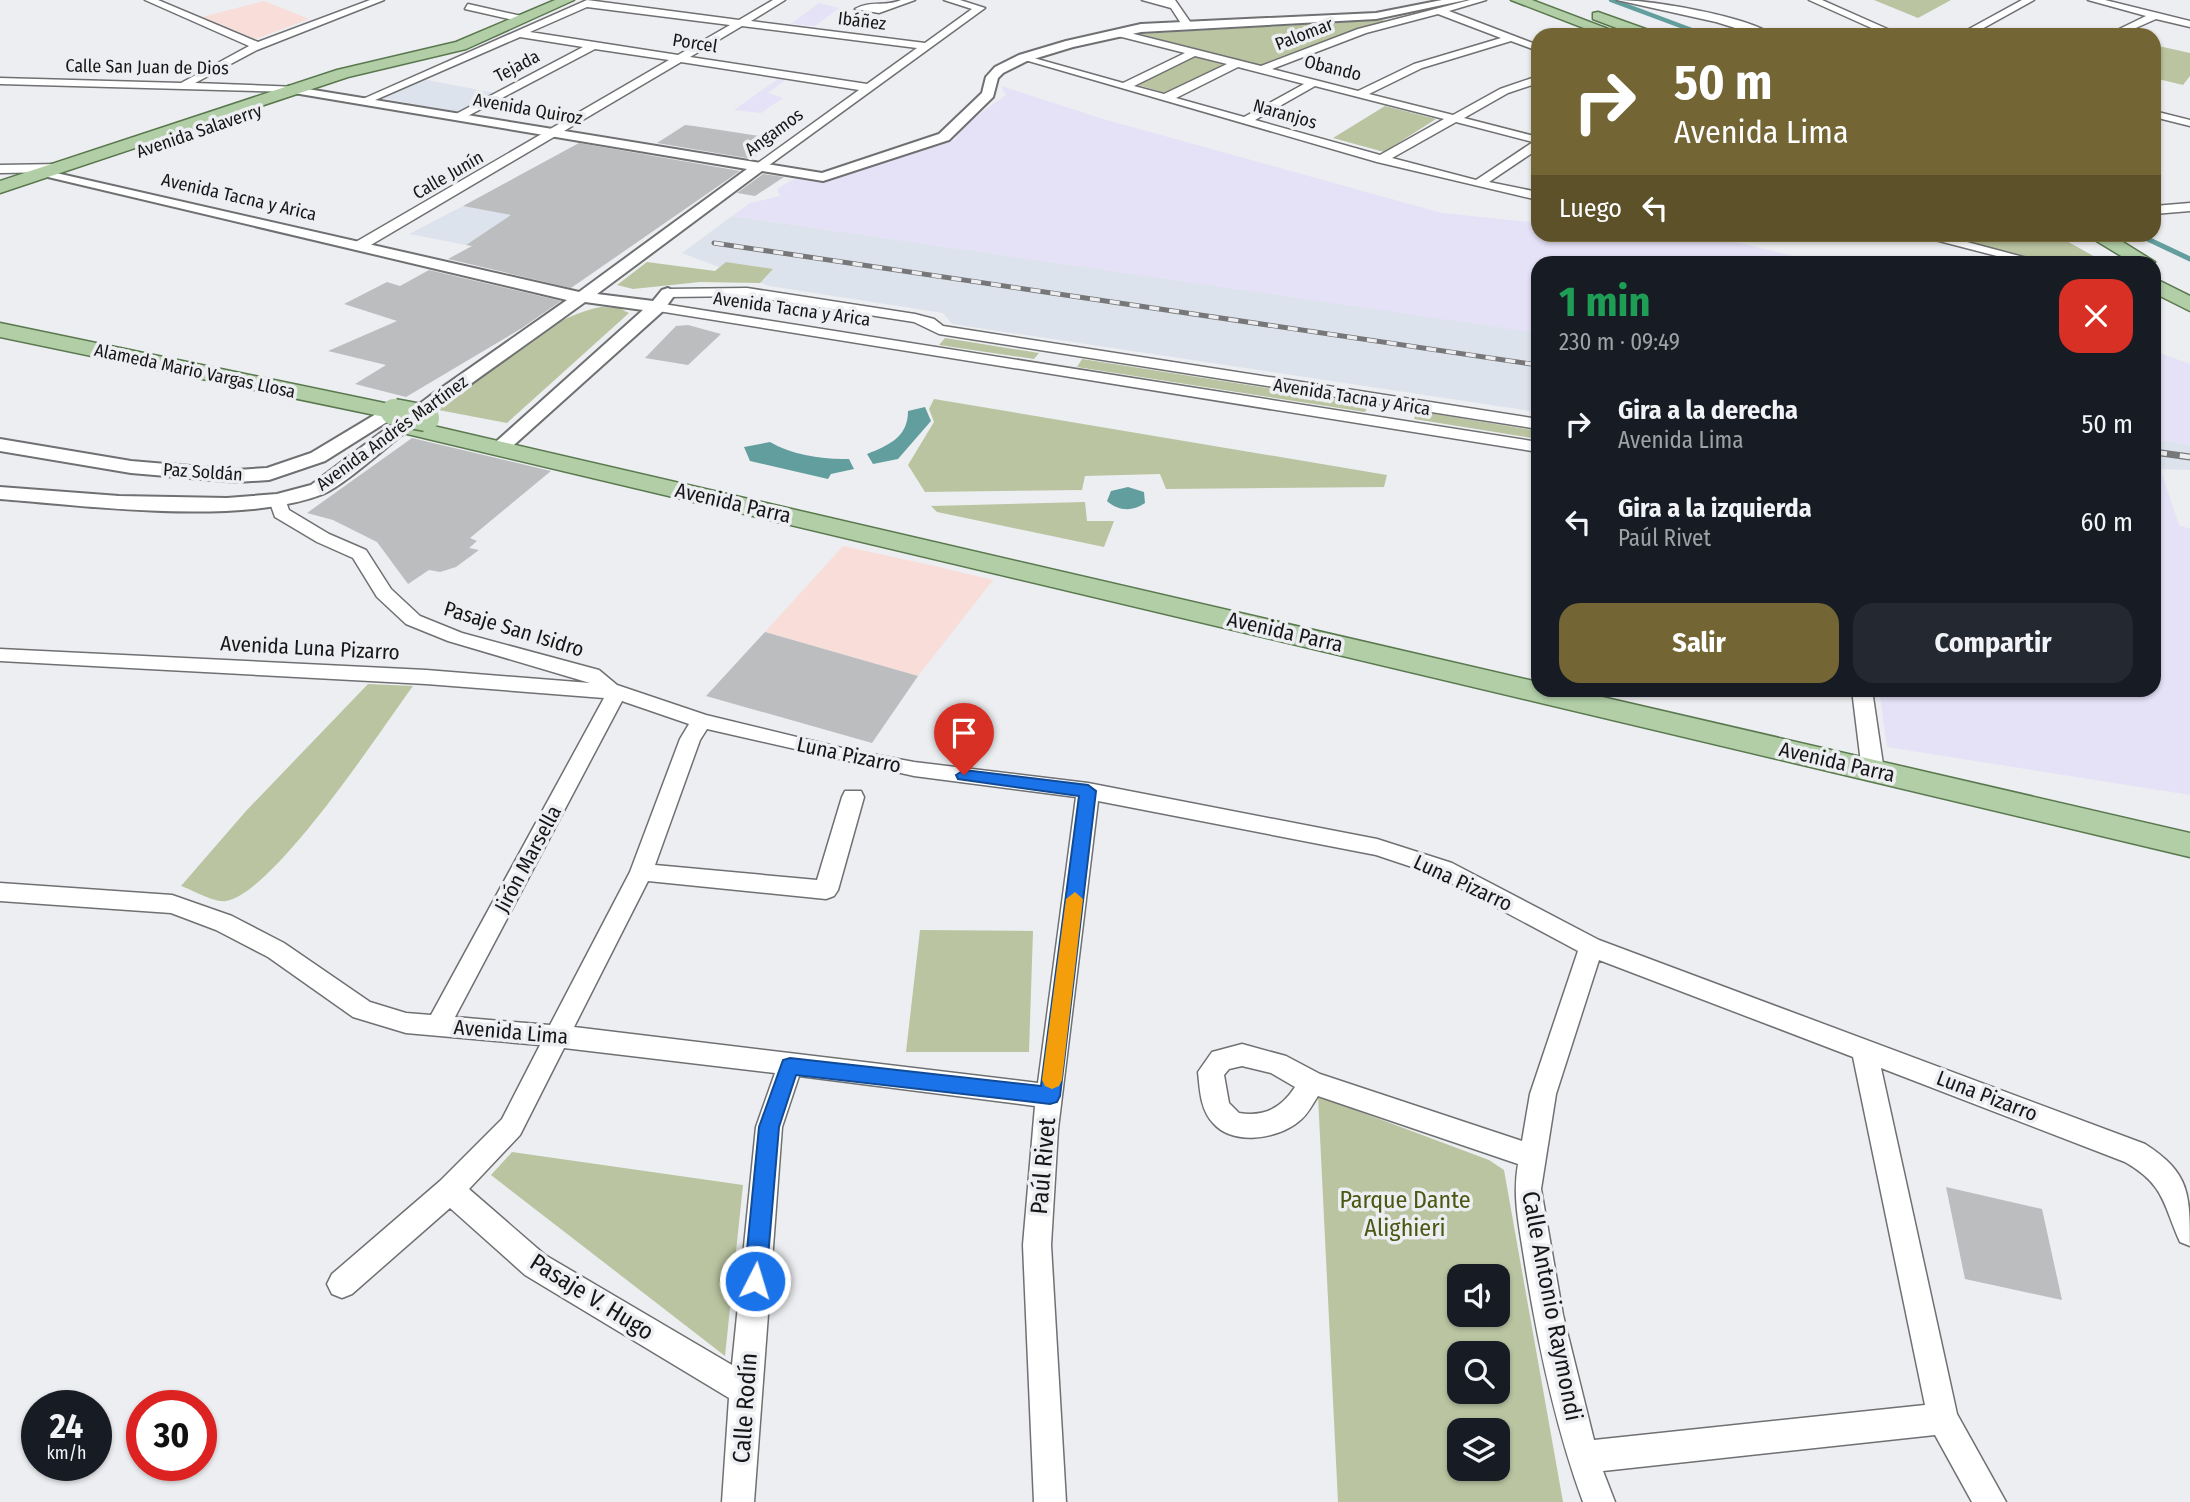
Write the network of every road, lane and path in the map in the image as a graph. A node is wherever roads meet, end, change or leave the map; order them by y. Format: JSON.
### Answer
{"nodes":[{"id":1,"x":150,"y":0,"type":"edge"},
{"id":2,"x":375,"y":0,"type":"edge"},
{"id":3,"x":567,"y":0,"type":"edge"},
{"id":4,"x":780,"y":0,"type":"edge"},
{"id":5,"x":909,"y":0,"type":"edge"},
{"id":6,"x":949,"y":0,"type":"edge"},
{"id":7,"x":1147,"y":0,"type":"edge"},
{"id":8,"x":1460,"y":0,"type":"edge"},
{"id":9,"x":1482,"y":0,"type":"edge"},
{"id":10,"x":1518,"y":0,"type":"edge"},
{"id":11,"x":1552,"y":0,"type":"edge"},
{"id":12,"x":1622,"y":0,"type":"edge"},
{"id":13,"x":1814,"y":0,"type":"edge"},
{"id":14,"x":2029,"y":0,"type":"edge"},
{"id":15,"x":2093,"y":0,"type":"edge"},
{"id":16,"x":591,"y":2,"type":"edge"},
{"id":17,"x":1171,"y":3,"type":"edge"},
{"id":18,"x":468,"y":7,"type":"dead end"},
{"id":19,"x":889,"y":8,"type":"dead end"},
{"id":20,"x":1439,"y":10,"type":"junction"},
{"id":21,"x":2152,"y":17,"type":"junction"},
{"id":22,"x":744,"y":24,"type":"junction"},
{"id":23,"x":2190,"y":24,"type":"edge"},
{"id":24,"x":519,"y":26,"type":"junction"},
{"id":25,"x":1188,"y":26,"type":"junction"},
{"id":26,"x":1596,"y":28,"type":"edge"},
{"id":27,"x":1630,"y":28,"type":"edge"},
{"id":28,"x":1746,"y":28,"type":"edge"},
{"id":29,"x":1880,"y":28,"type":"edge"},
{"id":30,"x":1976,"y":28,"type":"edge"},
{"id":31,"x":2128,"y":28,"type":"edge"},
{"id":32,"x":1118,"y":33,"type":"junction"},
{"id":33,"x":1511,"y":38,"type":"junction"},
{"id":34,"x":1531,"y":45,"type":"edge"},
{"id":35,"x":592,"y":46,"type":"junction"},
{"id":36,"x":926,"y":46,"type":"junction"},
{"id":37,"x":261,"y":47,"type":"junction"},
{"id":38,"x":1193,"y":53,"type":"junction"},
{"id":39,"x":1023,"y":58,"type":"junction"},
{"id":40,"x":679,"y":59,"type":"junction"},
{"id":41,"x":384,"y":62,"type":"junction"},
{"id":42,"x":1235,"y":64,"type":"junction"},
{"id":43,"x":1260,"y":70,"type":"junction"},
{"id":44,"x":353,"y":75,"type":"junction"},
{"id":45,"x":0,"y":81,"type":"edge"},
{"id":46,"x":1531,"y":81,"type":"edge"},
{"id":47,"x":1313,"y":83,"type":"junction"},
{"id":48,"x":185,"y":85,"type":"junction"},
{"id":49,"x":1123,"y":87,"type":"junction"},
{"id":50,"x":869,"y":88,"type":"junction"},
{"id":51,"x":293,"y":89,"type":"junction"},
{"id":52,"x":312,"y":93,"type":"junction"},
{"id":53,"x":1358,"y":95,"type":"junction"},
{"id":54,"x":1166,"y":98,"type":"junction"},
{"id":55,"x":362,"y":102,"type":"junction"},
{"id":56,"x":2161,"y":116,"type":"edge"},
{"id":57,"x":458,"y":117,"type":"junction"},
{"id":58,"x":1451,"y":118,"type":"junction"},
{"id":59,"x":1245,"y":121,"type":"junction"},
{"id":60,"x":2190,"y":123,"type":"edge"},
{"id":61,"x":554,"y":134,"type":"junction"},
{"id":62,"x":1531,"y":140,"type":"edge"},
{"id":63,"x":1531,"y":147,"type":"edge"},
{"id":64,"x":1381,"y":159,"type":"junction"},
{"id":65,"x":757,"y":168,"type":"junction"},
{"id":66,"x":0,"y":169,"type":"edge"},
{"id":67,"x":57,"y":171,"type":"junction"},
{"id":68,"x":1478,"y":184,"type":"junction"},
{"id":69,"x":0,"y":187,"type":"edge"},
{"id":70,"x":0,"y":193,"type":"edge"},
{"id":71,"x":1531,"y":195,"type":"edge"},
{"id":72,"x":2190,"y":207,"type":"edge"},
{"id":73,"x":2161,"y":209,"type":"edge"},
{"id":74,"x":377,"y":236,"type":"junction"},
{"id":75,"x":1951,"y":242,"type":"edge"},
{"id":76,"x":2092,"y":242,"type":"edge"},
{"id":77,"x":2098,"y":242,"type":"edge"},
{"id":78,"x":359,"y":246,"type":"junction"},
{"id":79,"x":2010,"y":256,"type":"edge"},
{"id":80,"x":2110,"y":256,"type":"edge"},
{"id":81,"x":2131,"y":256,"type":"edge"},
{"id":82,"x":2161,"y":274,"type":"edge"},
{"id":83,"x":2161,"y":287,"type":"edge"},
{"id":84,"x":2161,"y":292,"type":"edge"},
{"id":85,"x":587,"y":294,"type":"junction"},
{"id":86,"x":2186,"y":296,"type":"edge"},
{"id":87,"x":663,"y":300,"type":"junction"},
{"id":88,"x":929,"y":322,"type":"junction"},
{"id":89,"x":0,"y":330,"type":"edge"},
{"id":90,"x":0,"y":342,"type":"edge"},
{"id":91,"x":911,"y":346,"type":"junction"},
{"id":92,"x":1063,"y":349,"type":"junction"},
{"id":93,"x":1051,"y":369,"type":"junction"},
{"id":94,"x":1394,"y":402,"type":"junction"},
{"id":95,"x":397,"y":419,"type":"junction"},
{"id":96,"x":1389,"y":423,"type":"junction"},
{"id":97,"x":1531,"y":423,"type":"edge"},
{"id":98,"x":505,"y":442,"type":"junction"},
{"id":99,"x":0,"y":445,"type":"edge"},
{"id":100,"x":1531,"y":446,"type":"edge"},
{"id":101,"x":0,"y":493,"type":"edge"},
{"id":102,"x":278,"y":500,"type":"junction"},
{"id":103,"x":0,"y":655,"type":"edge"},
{"id":104,"x":1531,"y":671,"type":"edge"},
{"id":105,"x":1531,"y":681,"type":"edge"},
{"id":106,"x":617,"y":692,"type":"junction"},
{"id":107,"x":1598,"y":697,"type":"edge"},
{"id":108,"x":1637,"y":697,"type":"edge"},
{"id":109,"x":1863,"y":697,"type":"edge"},
{"id":110,"x":702,"y":721,"type":"junction"},
{"id":111,"x":1872,"y":761,"type":"junction"},
{"id":112,"x":1088,"y":791,"type":"junction"},
{"id":113,"x":853,"y":797,"type":"dead end"},
{"id":114,"x":2190,"y":826,"type":"edge"},
{"id":115,"x":2190,"y":845,"type":"edge"},
{"id":116,"x":641,"y":872,"type":"junction"},
{"id":117,"x":0,"y":892,"type":"edge"},
{"id":118,"x":1591,"y":947,"type":"junction"},
{"id":119,"x":438,"y":1025,"type":"junction"},
{"id":120,"x":557,"y":1036,"type":"junction"},
{"id":121,"x":1864,"y":1049,"type":"junction"},
{"id":122,"x":790,"y":1066,"type":"junction"},
{"id":123,"x":1312,"y":1083,"type":"dead end"},
{"id":124,"x":1050,"y":1096,"type":"junction"},
{"id":125,"x":1531,"y":1156,"type":"junction"},
{"id":126,"x":450,"y":1190,"type":"junction"},
{"id":127,"x":2190,"y":1233,"type":"edge"},
{"id":128,"x":342,"y":1284,"type":"dead end"},
{"id":129,"x":745,"y":1390,"type":"junction"},
{"id":130,"x":1943,"y":1419,"type":"junction"},
{"id":131,"x":1581,"y":1457,"type":"junction"},
{"id":132,"x":738,"y":1502,"type":"edge"},
{"id":133,"x":1050,"y":1502,"type":"edge"},
{"id":134,"x":1599,"y":1502,"type":"edge"},
{"id":135,"x":1990,"y":1502,"type":"edge"}],
"edges":[{"from":1,"to":37,"type":"street"},
{"from":2,"to":37,"type":"street"},
{"from":3,"to":24,"type":"main road"},
{"from":4,"to":22,"type":"street","name":"Calle Junín"},
{"from":5,"to":19,"type":"street"},
{"from":6,"to":36,"type":"street","name":"Angamos"},
{"from":7,"to":17,"type":"street"},
{"from":8,"to":25,"type":"street","name":"Avenida Quiroz"},
{"from":9,"to":20,"type":"street","name":"Palomar"},
{"from":10,"to":26,"type":"main road"},
{"from":11,"to":27,"type":"main road"},
{"from":12,"to":28,"type":"street"},
{"from":13,"to":29,"type":"street"},
{"from":14,"to":30,"type":"street"},
{"from":15,"to":21,"type":"street"},
{"from":16,"to":22,"type":"street","name":"Ibáñez"},
{"from":16,"to":24,"type":"street"},
{"from":17,"to":25,"type":"street"},
{"from":18,"to":24,"type":"street","name":"Porcel"},
{"from":20,"to":33,"type":"street"},
{"from":20,"to":43,"type":"street","name":"Palomar"},
{"from":21,"to":23,"type":"street"},
{"from":21,"to":31,"type":"street"},
{"from":22,"to":36,"type":"street","name":"Ibáñez"},
{"from":22,"to":40,"type":"street","name":"Calle Junín"},
{"from":24,"to":35,"type":"street","name":"Porcel"},
{"from":24,"to":41,"type":"main road"},
{"from":24,"to":55,"type":"street"},
{"from":25,"to":32,"type":"street","name":"Avenida Quiroz"},
{"from":32,"to":38,"type":"street","name":"Obando"},
{"from":32,"to":39,"type":"street","name":"Avenida Quiroz"},
{"from":33,"to":34,"type":"street"},
{"from":33,"to":53,"type":"street"},
{"from":35,"to":40,"type":"street","name":"Porcel"},
{"from":35,"to":57,"type":"street","name":"Tejada"},
{"from":36,"to":50,"type":"street","name":"Angamos"},
{"from":37,"to":48,"type":"street"},
{"from":38,"to":42,"type":"street","name":"Obando"},
{"from":38,"to":49,"type":"street"},
{"from":39,"to":49,"type":"street","name":"Naranjos"},
{"from":39,"to":65,"type":"street","name":"Avenida Quiroz"},
{"from":40,"to":50,"type":"street","name":"Porcel"},
{"from":40,"to":61,"type":"street","name":"Calle Junín"},
{"from":41,"to":44,"type":"main road"},
{"from":41,"to":51,"type":"main road","name":"Avenida Salaverry"},
{"from":42,"to":43,"type":"street","name":"Obando"},
{"from":42,"to":54,"type":"street"},
{"from":43,"to":47,"type":"street","name":"Obando"},
{"from":44,"to":52,"type":"main road"},
{"from":44,"to":67,"type":"main road","name":"Avenida Salaverry"},
{"from":45,"to":48,"type":"street","name":"Calle San Juan de Dios"},
{"from":46,"to":58,"type":"street"},
{"from":47,"to":53,"type":"street","name":"Obando"},
{"from":47,"to":59,"type":"street"},
{"from":48,"to":51,"type":"street","name":"Calle San Juan de Dios"},
{"from":49,"to":54,"type":"street","name":"Naranjos"},
{"from":50,"to":65,"type":"street","name":"Angamos"},
{"from":51,"to":52,"type":"street","name":"Avenida Quiroz"},
{"from":51,"to":67,"type":"main road","name":"Avenida Salaverry"},
{"from":52,"to":55,"type":"street","name":"Avenida Quiroz"},
{"from":53,"to":58,"type":"street","name":"Obando"},
{"from":54,"to":59,"type":"street","name":"Naranjos"},
{"from":55,"to":57,"type":"street","name":"Avenida Quiroz"},
{"from":56,"to":60,"type":"street"},
{"from":57,"to":61,"type":"street","name":"Avenida Quiroz"},
{"from":58,"to":62,"type":"street","name":"Obando"},
{"from":58,"to":64,"type":"street"},
{"from":59,"to":64,"type":"street","name":"Naranjos"},
{"from":61,"to":65,"type":"street","name":"Avenida Quiroz"},
{"from":61,"to":74,"type":"street","name":"Calle Junín"},
{"from":63,"to":68,"type":"street"},
{"from":64,"to":68,"type":"street","name":"Naranjos"},
{"from":65,"to":85,"type":"street","name":"Angamos"},
{"from":66,"to":67,"type":"street"},
{"from":67,"to":69,"type":"main road","name":"Avenida Salaverry"},
{"from":67,"to":70,"type":"main road","name":"Avenida Salaverry"},
{"from":67,"to":74,"type":"street","name":"Avenida Tacna y Arica"},
{"from":67,"to":78,"type":"street","name":"Avenida Tacna y Arica"},
{"from":68,"to":71,"type":"street","name":"Naranjos"},
{"from":72,"to":73,"type":"street"},
{"from":74,"to":78,"type":"street","name":"Calle Junín"},
{"from":74,"to":85,"type":"street","name":"Avenida Tacna y Arica"},
{"from":75,"to":79,"type":"street"},
{"from":76,"to":80,"type":"main road"},
{"from":77,"to":81,"type":"main road"},
{"from":78,"to":85,"type":"street","name":"Avenida Tacna y Arica"},
{"from":82,"to":86,"type":"main road"},
{"from":83,"to":86,"type":"main road"},
{"from":84,"to":86,"type":"street"},
{"from":85,"to":87,"type":"street","name":"Avenida Tacna y Arica"},
{"from":85,"to":102,"type":"street","name":"Avenida Andrés Martínez"},
{"from":87,"to":88,"type":"street","name":"Avenida Tacna y Arica"},
{"from":87,"to":91,"type":"street","name":"Avenida Tacna y Arica"},
{"from":87,"to":98,"type":"street"},
{"from":88,"to":91,"type":"street"},
{"from":88,"to":92,"type":"street","name":"Avenida Tacna y Arica"},
{"from":89,"to":95,"type":"main road","name":"Alameda Mario Vargas Llosa"},
{"from":90,"to":95,"type":"main road","name":"Alameda Mario Vargas Llosa"},
{"from":91,"to":93,"type":"street","name":"Avenida Tacna y Arica"},
{"from":92,"to":93,"type":"street"},
{"from":92,"to":94,"type":"street","name":"Avenida Tacna y Arica"},
{"from":93,"to":96,"type":"street","name":"Avenida Tacna y Arica"},
{"from":94,"to":96,"type":"street"},
{"from":94,"to":97,"type":"street","name":"Avenida Tacna y Arica"},
{"from":95,"to":98,"type":"main road","name":"Avenida Parra"},
{"from":95,"to":99,"type":"street","name":"Paz Soldán"},
{"from":96,"to":100,"type":"street","name":"Avenida Tacna y Arica"},
{"from":98,"to":104,"type":"main road","name":"Avenida Parra"},
{"from":98,"to":105,"type":"main road","name":"Avenida Parra"},
{"from":101,"to":102,"type":"street","name":"Avenida Andrés Martínez"},
{"from":102,"to":106,"type":"street","name":"Pasaje San Isidro"},
{"from":103,"to":106,"type":"street","name":"Avenida Luna Pizarro"},
{"from":106,"to":110,"type":"street","name":"Luna Pizarro"},
{"from":106,"to":119,"type":"street","name":"Jirón Marsella"},
{"from":107,"to":111,"type":"main road","name":"Avenida Parra"},
{"from":108,"to":111,"type":"main road","name":"Avenida Parra"},
{"from":109,"to":111,"type":"street"},
{"from":110,"to":112,"type":"street","name":"Luna Pizarro"},
{"from":110,"to":116,"type":"street"},
{"from":111,"to":114,"type":"main road","name":"Avenida Parra"},
{"from":111,"to":115,"type":"main road","name":"Avenida Parra"},
{"from":112,"to":118,"type":"street","name":"Luna Pizarro"},
{"from":112,"to":124,"type":"street","name":"Paúl Rivet"},
{"from":113,"to":116,"type":"street"},
{"from":116,"to":120,"type":"street"},
{"from":117,"to":119,"type":"street","name":"Avenida Lima"},
{"from":118,"to":121,"type":"street","name":"Luna Pizarro"},
{"from":118,"to":125,"type":"street","name":"Calle Antonio Raymondi"},
{"from":119,"to":120,"type":"street","name":"Avenida Lima"},
{"from":120,"to":122,"type":"street","name":"Avenida Lima"},
{"from":120,"to":126,"type":"street"},
{"from":121,"to":127,"type":"street","name":"Luna Pizarro"},
{"from":121,"to":130,"type":"street"},
{"from":122,"to":124,"type":"street","name":"Avenida Lima"},
{"from":122,"to":129,"type":"street","name":"Calle Rodín"},
{"from":123,"to":125,"type":"street"},
{"from":124,"to":133,"type":"street","name":"Paúl Rivet"},
{"from":125,"to":131,"type":"street","name":"Calle Antonio Raymondi"},
{"from":126,"to":128,"type":"street"},
{"from":126,"to":129,"type":"street","name":"Pasaje V. Hugo"},
{"from":129,"to":132,"type":"street","name":"Calle Rodín"},
{"from":130,"to":131,"type":"street"},
{"from":130,"to":135,"type":"street"},
{"from":131,"to":134,"type":"street","name":"Calle Antonio Raymondi"}]}
